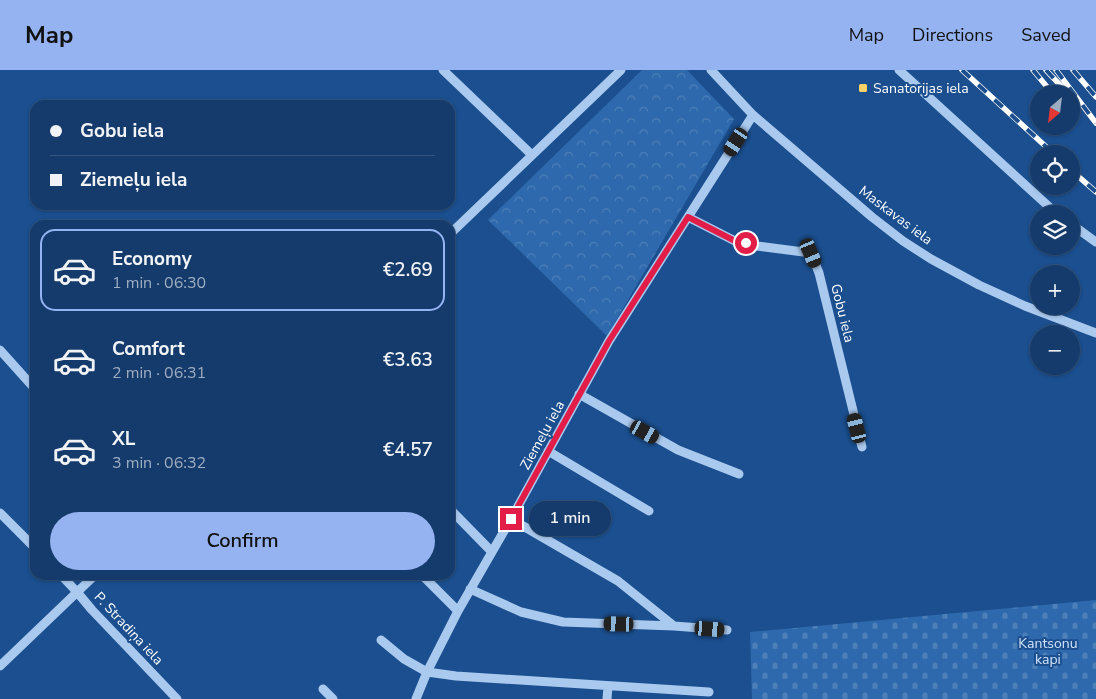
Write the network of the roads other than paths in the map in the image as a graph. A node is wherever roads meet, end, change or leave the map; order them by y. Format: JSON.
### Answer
{"nodes":[{"id":1,"x":443,"y":70,"type":"edge"},
{"id":2,"x":621,"y":70,"type":"edge"},
{"id":3,"x":711,"y":70,"type":"edge"},
{"id":4,"x":899,"y":70,"type":"edge"},
{"id":5,"x":753,"y":115,"type":"junction"},
{"id":6,"x":532,"y":156,"type":"junction"},
{"id":7,"x":1047,"y":205,"type":"edge"},
{"id":8,"x":688,"y":217,"type":"junction"},
{"id":9,"x":455,"y":229,"type":"edge"},
{"id":10,"x":1080,"y":230,"type":"edge"},
{"id":11,"x":1096,"y":242,"type":"edge"},
{"id":12,"x":1096,"y":333,"type":"edge"},
{"id":13,"x":0,"y":350,"type":"edge"},
{"id":14,"x":30,"y":383,"type":"edge"},
{"id":15,"x":579,"y":394,"type":"junction"},
{"id":16,"x":862,"y":447,"type":"dead end"},
{"id":17,"x":548,"y":451,"type":"junction"},
{"id":18,"x":739,"y":474,"type":"dead end"},
{"id":19,"x":649,"y":511,"type":"dead end"},
{"id":20,"x":0,"y":513,"type":"edge"},
{"id":21,"x":455,"y":514,"type":"edge"},
{"id":22,"x":511,"y":519,"type":"junction"},
{"id":23,"x":30,"y":543,"type":"edge"},
{"id":24,"x":492,"y":552,"type":"junction"},
{"id":25,"x":66,"y":580,"type":"edge"},
{"id":26,"x":90,"y":580,"type":"edge"},
{"id":27,"x":427,"y":580,"type":"edge"},
{"id":28,"x":470,"y":589,"type":"junction"},
{"id":29,"x":77,"y":592,"type":"junction"},
{"id":30,"x":458,"y":611,"type":"junction"},
{"id":31,"x":674,"y":626,"type":"junction"},
{"id":32,"x":728,"y":630,"type":"dead end"},
{"id":33,"x":381,"y":640,"type":"dead end"},
{"id":34,"x":0,"y":666,"type":"edge"},
{"id":35,"x":427,"y":672,"type":"junction"},
{"id":36,"x":608,"y":686,"type":"junction"},
{"id":37,"x":323,"y":690,"type":"dead end"},
{"id":38,"x":709,"y":692,"type":"dead end"},
{"id":39,"x":178,"y":699,"type":"edge"},
{"id":40,"x":333,"y":699,"type":"edge"},
{"id":41,"x":416,"y":699,"type":"edge"},
{"id":42,"x":607,"y":699,"type":"edge"}],
"edges":[{"from":1,"to":6,"type":"street"},
{"from":2,"to":6,"type":"street"},
{"from":3,"to":5,"type":"street","name":"Maskavas iela"},
{"from":4,"to":7,"type":"street"},
{"from":5,"to":8,"type":"street","name":"Ziemeļu iela"},
{"from":5,"to":12,"type":"street","name":"Maskavas iela"},
{"from":6,"to":9,"type":"street"},
{"from":8,"to":15,"type":"street","name":"Ziemeļu iela"},
{"from":8,"to":16,"type":"street","name":"Gobu iela"},
{"from":10,"to":11,"type":"street"},
{"from":13,"to":14,"type":"street"},
{"from":15,"to":17,"type":"street","name":"Ziemeļu iela"},
{"from":15,"to":18,"type":"street"},
{"from":17,"to":19,"type":"street"},
{"from":17,"to":22,"type":"street","name":"Ziemeļu iela"},
{"from":20,"to":23,"type":"street"},
{"from":21,"to":24,"type":"street"},
{"from":22,"to":24,"type":"street","name":"Ziemeļu iela"},
{"from":22,"to":31,"type":"street"},
{"from":24,"to":28,"type":"street","name":"Ziemeļu iela"},
{"from":25,"to":29,"type":"street","name":"P. Stradiņa iela"},
{"from":26,"to":29,"type":"street"},
{"from":27,"to":30,"type":"street"},
{"from":28,"to":30,"type":"street","name":"Ziemeļu iela"},
{"from":28,"to":31,"type":"street"},
{"from":29,"to":34,"type":"street"},
{"from":29,"to":39,"type":"street","name":"P. Stradiņa iela"},
{"from":30,"to":35,"type":"street","name":"Ziemeļu iela"},
{"from":31,"to":32,"type":"street"},
{"from":33,"to":35,"type":"street"},
{"from":35,"to":36,"type":"street"},
{"from":35,"to":41,"type":"street","name":"Ziemeļu iela"},
{"from":36,"to":38,"type":"street"},
{"from":36,"to":42,"type":"street"},
{"from":37,"to":40,"type":"street"}]}
